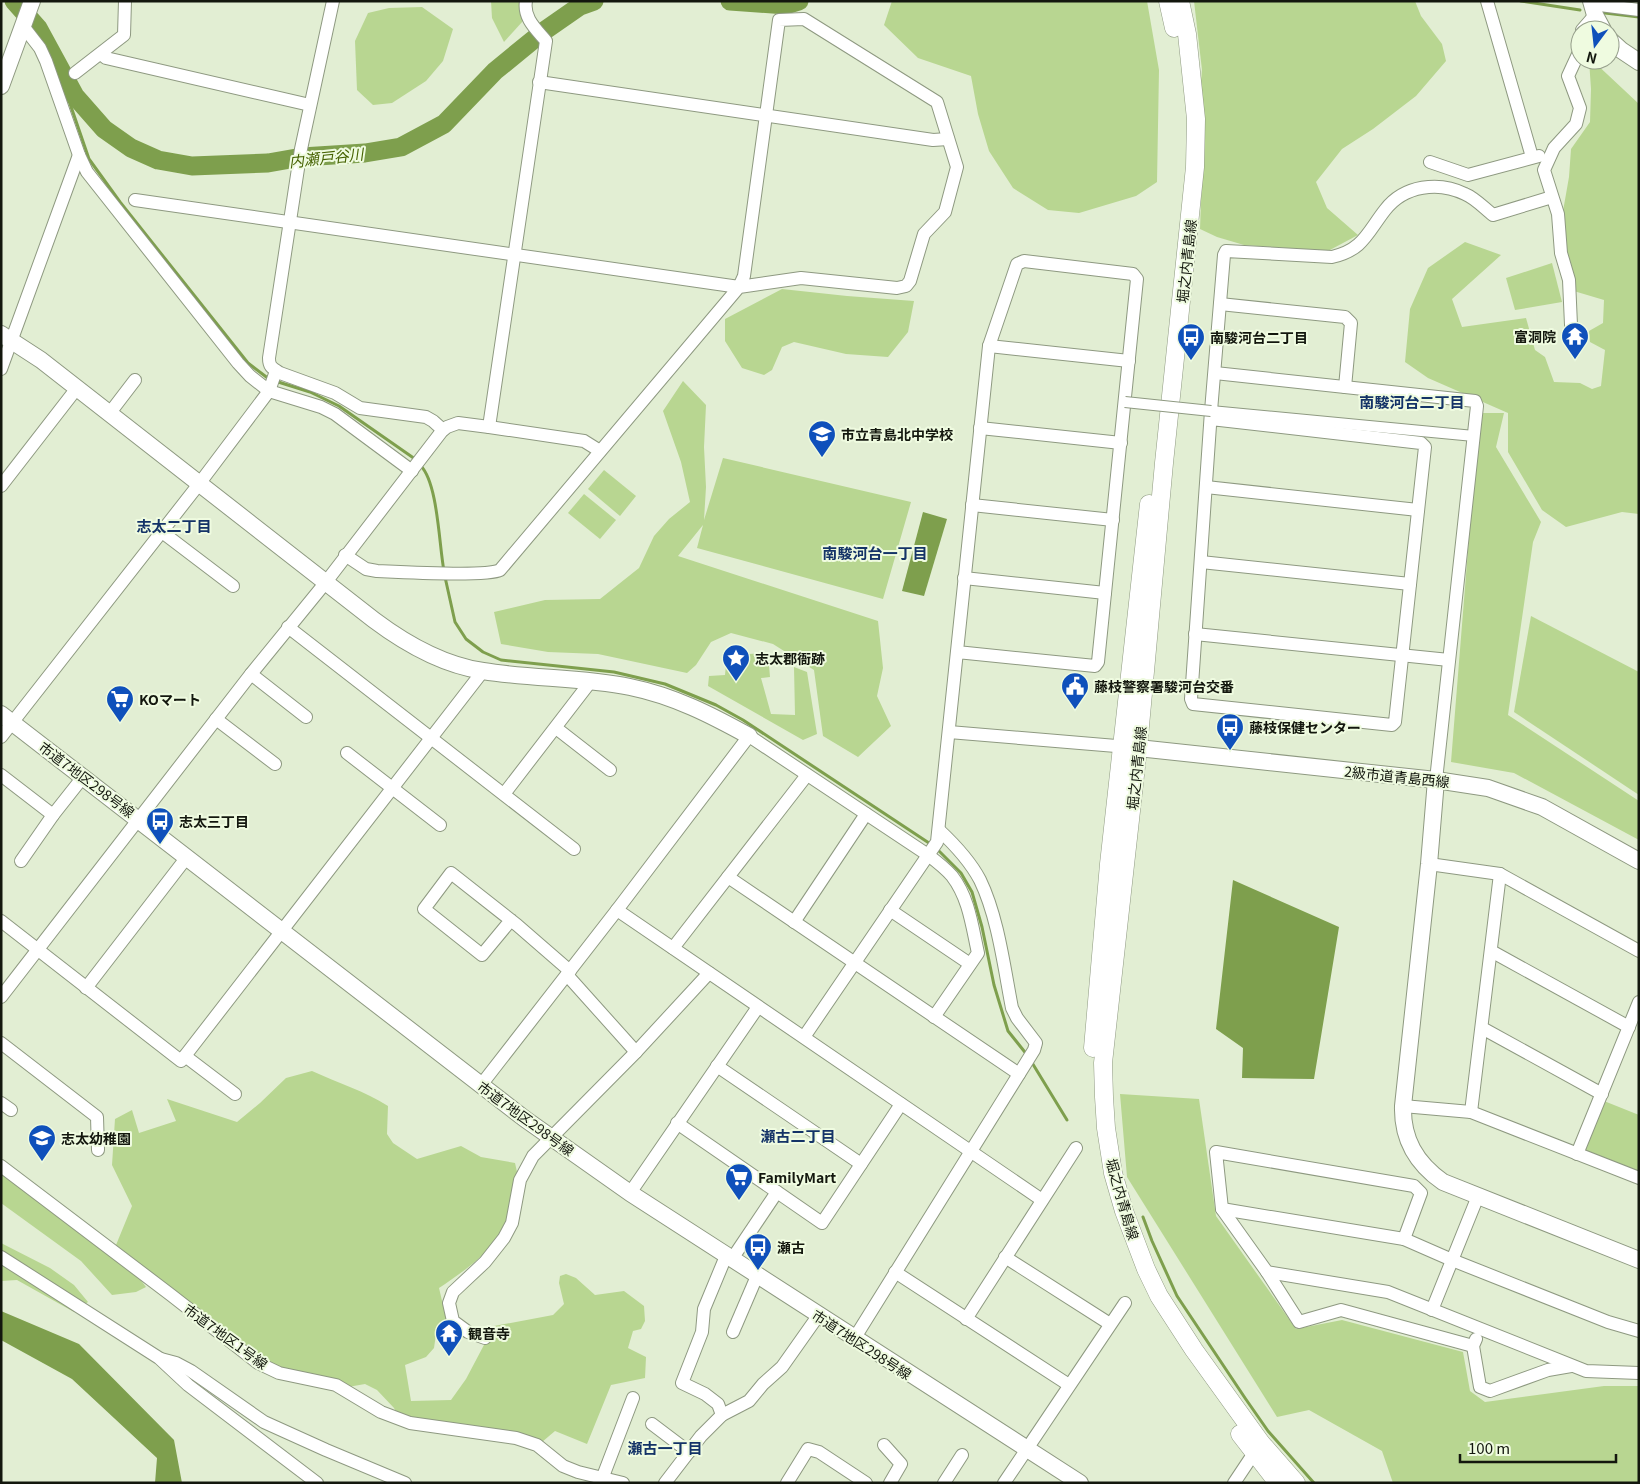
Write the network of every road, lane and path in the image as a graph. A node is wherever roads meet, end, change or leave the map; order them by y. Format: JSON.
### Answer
{"nodes":[{"id":1,"x":125,"y":1,"type":"edge"},
{"id":2,"x":333,"y":1,"type":"edge"},
{"id":3,"x":526,"y":1,"type":"edge"},
{"id":4,"x":1168,"y":1,"type":"edge"},
{"id":5,"x":1180,"y":1,"type":"edge"},
{"id":6,"x":1487,"y":1,"type":"edge"},
{"id":7,"x":32,"y":2,"type":"edge"},
{"id":8,"x":1593,"y":7,"type":"edge"},
{"id":9,"x":1639,"y":10,"type":"edge"},
{"id":10,"x":1587,"y":20,"type":"edge"},
{"id":11,"x":1599,"y":20,"type":"edge"},
{"id":12,"x":23,"y":26,"type":"junction"},
{"id":13,"x":1620,"y":49,"type":"edge"},
{"id":14,"x":101,"y":54,"type":"junction"},
{"id":15,"x":1639,"y":62,"type":"edge"},
{"id":16,"x":1571,"y":70,"type":"edge"},
{"id":17,"x":75,"y":72,"type":"dead end"},
{"id":18,"x":540,"y":82,"type":"junction"},
{"id":19,"x":1,"y":86,"type":"edge"},
{"id":20,"x":310,"y":105,"type":"junction"},
{"id":21,"x":766,"y":115,"type":"junction"},
{"id":22,"x":948,"y":139,"type":"junction"},
{"id":23,"x":1551,"y":154,"type":"junction"},
{"id":24,"x":79,"y":155,"type":"junction"},
{"id":25,"x":1532,"y":157,"type":"junction"},
{"id":26,"x":1430,"y":162,"type":"dead end"},
{"id":27,"x":1552,"y":197,"type":"junction"},
{"id":28,"x":135,"y":200,"type":"dead end"},
{"id":29,"x":288,"y":221,"type":"junction"},
{"id":30,"x":513,"y":255,"type":"junction"},
{"id":31,"x":740,"y":287,"type":"junction"},
{"id":32,"x":1220,"y":304,"type":"junction"},
{"id":33,"x":1571,"y":325,"type":"dead end"},
{"id":34,"x":7,"y":337,"type":"edge"},
{"id":35,"x":989,"y":346,"type":"junction"},
{"id":36,"x":1129,"y":362,"type":"junction"},
{"id":37,"x":1,"y":369,"type":"edge"},
{"id":38,"x":276,"y":371,"type":"junction"},
{"id":39,"x":1215,"y":373,"type":"junction"},
{"id":40,"x":135,"y":380,"type":"dead end"},
{"id":41,"x":1345,"y":387,"type":"junction"},
{"id":42,"x":77,"y":388,"type":"junction"},
{"id":43,"x":270,"y":390,"type":"junction"},
{"id":44,"x":1125,"y":402,"type":"junction"},
{"id":45,"x":109,"y":414,"type":"junction"},
{"id":46,"x":1211,"y":415,"type":"junction"},
{"id":47,"x":489,"y":427,"type":"junction"},
{"id":48,"x":980,"y":428,"type":"junction"},
{"id":49,"x":443,"y":430,"type":"junction"},
{"id":50,"x":1474,"y":436,"type":"junction"},
{"id":51,"x":1121,"y":443,"type":"junction"},
{"id":52,"x":600,"y":451,"type":"junction"},
{"id":53,"x":412,"y":470,"type":"junction"},
{"id":54,"x":199,"y":484,"type":"junction"},
{"id":55,"x":1,"y":486,"type":"edge"},
{"id":56,"x":1206,"y":487,"type":"junction"},
{"id":57,"x":972,"y":505,"type":"junction"},
{"id":58,"x":1418,"y":510,"type":"junction"},
{"id":59,"x":1113,"y":520,"type":"junction"},
{"id":60,"x":162,"y":532,"type":"junction"},
{"id":61,"x":345,"y":555,"type":"junction"},
{"id":62,"x":1200,"y":562,"type":"junction"},
{"id":63,"x":964,"y":578,"type":"junction"},
{"id":64,"x":326,"y":582,"type":"junction"},
{"id":65,"x":1410,"y":584,"type":"junction"},
{"id":66,"x":233,"y":586,"type":"dead end"},
{"id":67,"x":1105,"y":593,"type":"junction"},
{"id":68,"x":288,"y":627,"type":"junction"},
{"id":69,"x":1195,"y":634,"type":"junction"},
{"id":70,"x":957,"y":652,"type":"junction"},
{"id":71,"x":1403,"y":656,"type":"junction"},
{"id":72,"x":1449,"y":660,"type":"junction"},
{"id":73,"x":483,"y":671,"type":"junction"},
{"id":74,"x":251,"y":674,"type":"junction"},
{"id":75,"x":591,"y":682,"type":"junction"},
{"id":76,"x":306,"y":717,"type":"dead end"},
{"id":77,"x":7,"y":718,"type":"edge"},
{"id":78,"x":216,"y":719,"type":"junction"},
{"id":79,"x":556,"y":728,"type":"junction"},
{"id":80,"x":949,"y":732,"type":"junction"},
{"id":81,"x":749,"y":736,"type":"junction"},
{"id":82,"x":1,"y":738,"type":"edge"},
{"id":83,"x":432,"y":739,"type":"junction"},
{"id":84,"x":1130,"y":747,"type":"junction"},
{"id":85,"x":346,"y":753,"type":"dead end"},
{"id":86,"x":275,"y":764,"type":"dead end"},
{"id":87,"x":610,"y":770,"type":"dead end"},
{"id":88,"x":807,"y":775,"type":"junction"},
{"id":89,"x":1,"y":776,"type":"edge"},
{"id":90,"x":83,"y":777,"type":"junction"},
{"id":91,"x":1436,"y":780,"type":"junction"},
{"id":92,"x":393,"y":788,"type":"junction"},
{"id":93,"x":504,"y":794,"type":"junction"},
{"id":94,"x":866,"y":814,"type":"junction"},
{"id":95,"x":53,"y":815,"type":"junction"},
{"id":96,"x":139,"y":820,"type":"junction"},
{"id":97,"x":440,"y":824,"type":"dead end"},
{"id":98,"x":938,"y":836,"type":"junction"},
{"id":99,"x":574,"y":849,"type":"dead end"},
{"id":100,"x":929,"y":854,"type":"junction"},
{"id":101,"x":187,"y":857,"type":"junction"},
{"id":102,"x":21,"y":861,"type":"dead end"},
{"id":103,"x":1639,"y":861,"type":"edge"},
{"id":104,"x":1429,"y":864,"type":"junction"},
{"id":105,"x":1500,"y":874,"type":"junction"},
{"id":106,"x":728,"y":877,"type":"junction"},
{"id":107,"x":617,"y":910,"type":"junction"},
{"id":108,"x":890,"y":910,"type":"junction"},
{"id":109,"x":511,"y":920,"type":"junction"},
{"id":110,"x":1,"y":921,"type":"edge"},
{"id":111,"x":794,"y":922,"type":"junction"},
{"id":112,"x":282,"y":932,"type":"junction"},
{"id":113,"x":673,"y":948,"type":"junction"},
{"id":114,"x":38,"y":949,"type":"junction"},
{"id":115,"x":1491,"y":951,"type":"junction"},
{"id":116,"x":1639,"y":951,"type":"edge"},
{"id":117,"x":854,"y":963,"type":"junction"},
{"id":118,"x":970,"y":964,"type":"junction"},
{"id":119,"x":568,"y":973,"type":"junction"},
{"id":120,"x":709,"y":973,"type":"junction"},
{"id":121,"x":86,"y":988,"type":"junction"},
{"id":122,"x":1,"y":997,"type":"edge"},
{"id":123,"x":1639,"y":1002,"type":"edge"},
{"id":124,"x":758,"y":1006,"type":"junction"},
{"id":125,"x":934,"y":1016,"type":"junction"},
{"id":126,"x":1629,"y":1027,"type":"junction"},
{"id":127,"x":1482,"y":1028,"type":"junction"},
{"id":128,"x":804,"y":1037,"type":"junction"},
{"id":129,"x":1,"y":1043,"type":"edge"},
{"id":130,"x":636,"y":1052,"type":"junction"},
{"id":131,"x":185,"y":1056,"type":"junction"},
{"id":132,"x":717,"y":1066,"type":"junction"},
{"id":133,"x":1022,"y":1070,"type":"junction"},
{"id":134,"x":481,"y":1085,"type":"junction"},
{"id":135,"x":236,"y":1094,"type":"dead end"},
{"id":136,"x":1602,"y":1094,"type":"junction"},
{"id":137,"x":901,"y":1104,"type":"junction"},
{"id":138,"x":1403,"y":1106,"type":"junction"},
{"id":139,"x":1471,"y":1112,"type":"junction"},
{"id":140,"x":677,"y":1124,"type":"junction"},
{"id":141,"x":552,"y":1138,"type":"junction"},
{"id":142,"x":1076,"y":1148,"type":"dead end"},
{"id":143,"x":98,"y":1150,"type":"dead end"},
{"id":144,"x":971,"y":1152,"type":"junction"},
{"id":145,"x":1577,"y":1154,"type":"junction"},
{"id":146,"x":861,"y":1164,"type":"junction"},
{"id":147,"x":1,"y":1166,"type":"edge"},
{"id":148,"x":1639,"y":1178,"type":"edge"},
{"id":149,"x":776,"y":1192,"type":"junction"},
{"id":150,"x":630,"y":1193,"type":"junction"},
{"id":151,"x":1478,"y":1196,"type":"junction"},
{"id":152,"x":1042,"y":1200,"type":"junction"},
{"id":153,"x":1222,"y":1209,"type":"junction"},
{"id":154,"x":1404,"y":1239,"type":"junction"},
{"id":155,"x":1,"y":1257,"type":"edge"},
{"id":156,"x":729,"y":1257,"type":"junction"},
{"id":157,"x":1005,"y":1257,"type":"junction"},
{"id":158,"x":1452,"y":1260,"type":"junction"},
{"id":159,"x":1639,"y":1260,"type":"edge"},
{"id":160,"x":895,"y":1272,"type":"junction"},
{"id":161,"x":1267,"y":1272,"type":"junction"},
{"id":162,"x":757,"y":1276,"type":"junction"},
{"id":163,"x":1125,"y":1303,"type":"dead end"},
{"id":164,"x":1432,"y":1310,"type":"junction"},
{"id":165,"x":818,"y":1316,"type":"junction"},
{"id":166,"x":966,"y":1319,"type":"junction"},
{"id":167,"x":1110,"y":1324,"type":"junction"},
{"id":168,"x":1479,"y":1329,"type":"junction"},
{"id":169,"x":1639,"y":1331,"type":"edge"},
{"id":170,"x":733,"y":1332,"type":"dead end"},
{"id":171,"x":485,"y":1338,"type":"dead end"},
{"id":172,"x":854,"y":1339,"type":"junction"},
{"id":173,"x":1473,"y":1346,"type":"junction"},
{"id":174,"x":159,"y":1358,"type":"junction"},
{"id":175,"x":1571,"y":1366,"type":"junction"},
{"id":176,"x":1639,"y":1373,"type":"edge"},
{"id":177,"x":1069,"y":1386,"type":"junction"},
{"id":178,"x":633,"y":1398,"type":"dead end"},
{"id":179,"x":722,"y":1415,"type":"junction"},
{"id":180,"x":652,"y":1424,"type":"dead end"},
{"id":181,"x":884,"y":1445,"type":"dead end"},
{"id":182,"x":1257,"y":1448,"type":"junction"},
{"id":183,"x":1026,"y":1449,"type":"junction"},
{"id":184,"x":689,"y":1452,"type":"junction"},
{"id":185,"x":962,"y":1455,"type":"dead end"},
{"id":186,"x":602,"y":1479,"type":"junction"},
{"id":187,"x":317,"y":1483,"type":"edge"},
{"id":188,"x":405,"y":1483,"type":"edge"},
{"id":189,"x":624,"y":1483,"type":"edge"},
{"id":190,"x":665,"y":1483,"type":"edge"},
{"id":191,"x":787,"y":1483,"type":"edge"},
{"id":192,"x":866,"y":1483,"type":"edge"},
{"id":193,"x":890,"y":1483,"type":"edge"},
{"id":194,"x":944,"y":1483,"type":"edge"},
{"id":195,"x":1004,"y":1483,"type":"edge"},
{"id":196,"x":1080,"y":1483,"type":"edge"},
{"id":197,"x":1234,"y":1483,"type":"edge"},
{"id":198,"x":1278,"y":1483,"type":"edge"},
{"id":199,"x":1296,"y":1483,"type":"edge"}],
"edges":[{"from":1,"to":14,"type":"street"},
{"from":2,"to":20,"type":"street"},
{"from":3,"to":18,"type":"street"},
{"from":4,"to":84,"type":"main road","name":"堀之内青島線"},
{"from":5,"to":84,"type":"main road","name":"堀之内青島線"},
{"from":6,"to":25,"type":"street"},
{"from":7,"to":12,"type":"street"},
{"from":8,"to":9,"type":"street"},
{"from":8,"to":10,"type":"street"},
{"from":8,"to":11,"type":"street"},
{"from":12,"to":19,"type":"street"},
{"from":12,"to":24,"type":"street"},
{"from":13,"to":15,"type":"street"},
{"from":14,"to":17,"type":"street"},
{"from":14,"to":20,"type":"street"},
{"from":16,"to":23,"type":"street"},
{"from":18,"to":21,"type":"street"},
{"from":18,"to":30,"type":"street"},
{"from":20,"to":29,"type":"street"},
{"from":21,"to":22,"type":"street"},
{"from":21,"to":22,"type":"street"},
{"from":21,"to":31,"type":"street"},
{"from":22,"to":31,"type":"street"},
{"from":23,"to":25,"type":"street"},
{"from":23,"to":27,"type":"street"},
{"from":24,"to":34,"type":"street"},
{"from":24,"to":43,"type":"street"},
{"from":25,"to":26,"type":"street"},
{"from":27,"to":32,"type":"street"},
{"from":27,"to":33,"type":"street"},
{"from":28,"to":29,"type":"street"},
{"from":29,"to":30,"type":"street"},
{"from":29,"to":38,"type":"street"},
{"from":30,"to":31,"type":"street"},
{"from":30,"to":47,"type":"street"},
{"from":31,"to":52,"type":"street"},
{"from":32,"to":39,"type":"street"},
{"from":32,"to":41,"type":"street"},
{"from":34,"to":37,"type":"street"},
{"from":34,"to":42,"type":"street"},
{"from":35,"to":36,"type":"street"},
{"from":35,"to":36,"type":"street"},
{"from":35,"to":48,"type":"street"},
{"from":36,"to":44,"type":"street"},
{"from":38,"to":43,"type":"street"},
{"from":38,"to":49,"type":"street"},
{"from":39,"to":41,"type":"street"},
{"from":39,"to":46,"type":"street"},
{"from":40,"to":45,"type":"street"},
{"from":41,"to":50,"type":"street"},
{"from":42,"to":45,"type":"street"},
{"from":42,"to":55,"type":"street"},
{"from":43,"to":53,"type":"street"},
{"from":43,"to":54,"type":"street"},
{"from":44,"to":46,"type":"street","bridge":true},
{"from":44,"to":51,"type":"street"},
{"from":45,"to":54,"type":"street"},
{"from":46,"to":50,"type":"street"},
{"from":46,"to":56,"type":"street"},
{"from":46,"to":58,"type":"street"},
{"from":47,"to":49,"type":"street"},
{"from":47,"to":52,"type":"street"},
{"from":48,"to":51,"type":"street"},
{"from":48,"to":57,"type":"street"},
{"from":49,"to":53,"type":"street"},
{"from":50,"to":72,"type":"street"},
{"from":51,"to":59,"type":"street"},
{"from":52,"to":61,"type":"street"},
{"from":53,"to":61,"type":"street"},
{"from":54,"to":60,"type":"street"},
{"from":54,"to":64,"type":"street"},
{"from":56,"to":58,"type":"street"},
{"from":56,"to":62,"type":"street"},
{"from":57,"to":59,"type":"street"},
{"from":57,"to":63,"type":"street"},
{"from":58,"to":65,"type":"street"},
{"from":59,"to":67,"type":"street"},
{"from":60,"to":66,"type":"street"},
{"from":60,"to":77,"type":"street"},
{"from":61,"to":64,"type":"street"},
{"from":62,"to":65,"type":"street"},
{"from":62,"to":69,"type":"street"},
{"from":63,"to":67,"type":"street"},
{"from":63,"to":70,"type":"street"},
{"from":64,"to":68,"type":"street"},
{"from":64,"to":73,"type":"street"},
{"from":65,"to":71,"type":"street"},
{"from":67,"to":70,"type":"street"},
{"from":68,"to":74,"type":"street"},
{"from":68,"to":83,"type":"street"},
{"from":69,"to":71,"type":"street"},
{"from":69,"to":71,"type":"street"},
{"from":70,"to":80,"type":"street"},
{"from":71,"to":72,"type":"street"},
{"from":72,"to":91,"type":"street"},
{"from":73,"to":75,"type":"street"},
{"from":73,"to":83,"type":"street"},
{"from":74,"to":76,"type":"street"},
{"from":74,"to":78,"type":"street"},
{"from":75,"to":79,"type":"street"},
{"from":75,"to":81,"type":"street"},
{"from":77,"to":82,"type":"street"},
{"from":77,"to":90,"type":"street","name":"市道7地区298号線"},
{"from":78,"to":86,"type":"street"},
{"from":78,"to":96,"type":"street"},
{"from":79,"to":87,"type":"street"},
{"from":79,"to":93,"type":"street"},
{"from":80,"to":84,"type":"street"},
{"from":80,"to":98,"type":"street"},
{"from":81,"to":88,"type":"street"},
{"from":81,"to":107,"type":"street"},
{"from":83,"to":92,"type":"street"},
{"from":83,"to":93,"type":"street"},
{"from":84,"to":91,"type":"street","name":"2級市道青島西線"},
{"from":84,"to":182,"type":"main road","name":"堀之内青島線"},
{"from":85,"to":92,"type":"street"},
{"from":88,"to":94,"type":"street"},
{"from":88,"to":106,"type":"street"},
{"from":89,"to":95,"type":"street"},
{"from":90,"to":95,"type":"street"},
{"from":90,"to":96,"type":"street","name":"市道7地区298号線"},
{"from":91,"to":103,"type":"street","name":"2級市道青島西線"},
{"from":91,"to":104,"type":"street"},
{"from":92,"to":97,"type":"street"},
{"from":92,"to":112,"type":"street"},
{"from":93,"to":99,"type":"street"},
{"from":94,"to":100,"type":"street"},
{"from":94,"to":111,"type":"street"},
{"from":95,"to":102,"type":"street"},
{"from":96,"to":101,"type":"street","name":"市道7地区298号線"},
{"from":96,"to":114,"type":"street"},
{"from":98,"to":100,"type":"street"},
{"from":98,"to":133,"type":"street"},
{"from":100,"to":108,"type":"street"},
{"from":100,"to":118,"type":"street"},
{"from":101,"to":112,"type":"street","name":"市道7地区298号線"},
{"from":101,"to":121,"type":"street"},
{"from":104,"to":105,"type":"street"},
{"from":104,"to":138,"type":"street"},
{"from":105,"to":115,"type":"street"},
{"from":105,"to":116,"type":"street"},
{"from":106,"to":111,"type":"street"},
{"from":106,"to":113,"type":"street"},
{"from":107,"to":113,"type":"street"},
{"from":107,"to":119,"type":"street"},
{"from":108,"to":117,"type":"street"},
{"from":108,"to":118,"type":"street"},
{"from":109,"to":109,"type":"street"},
{"from":109,"to":119,"type":"street"},
{"from":110,"to":114,"type":"street"},
{"from":111,"to":117,"type":"street"},
{"from":112,"to":131,"type":"street"},
{"from":112,"to":134,"type":"street","name":"市道7地区298号線"},
{"from":113,"to":120,"type":"street"},
{"from":114,"to":121,"type":"street"},
{"from":114,"to":122,"type":"street"},
{"from":115,"to":126,"type":"street"},
{"from":115,"to":127,"type":"street"},
{"from":117,"to":125,"type":"street"},
{"from":117,"to":128,"type":"street"},
{"from":118,"to":125,"type":"street"},
{"from":119,"to":130,"type":"street"},
{"from":119,"to":134,"type":"street"},
{"from":120,"to":124,"type":"street"},
{"from":120,"to":130,"type":"street"},
{"from":121,"to":131,"type":"street"},
{"from":123,"to":126,"type":"street"},
{"from":124,"to":128,"type":"street"},
{"from":124,"to":132,"type":"street"},
{"from":125,"to":133,"type":"street"},
{"from":126,"to":136,"type":"street"},
{"from":127,"to":136,"type":"street"},
{"from":127,"to":139,"type":"street"},
{"from":128,"to":137,"type":"street"},
{"from":129,"to":143,"type":"street"},
{"from":130,"to":141,"type":"street"},
{"from":131,"to":135,"type":"street"},
{"from":132,"to":140,"type":"street"},
{"from":132,"to":146,"type":"street"},
{"from":133,"to":144,"type":"street"},
{"from":134,"to":141,"type":"street","name":"市道7地区298号線"},
{"from":136,"to":145,"type":"street"},
{"from":137,"to":144,"type":"street"},
{"from":137,"to":146,"type":"street"},
{"from":138,"to":139,"type":"street"},
{"from":138,"to":151,"type":"street"},
{"from":139,"to":145,"type":"street"},
{"from":140,"to":149,"type":"street"},
{"from":140,"to":150,"type":"street"},
{"from":141,"to":150,"type":"street","name":"市道7地区298号線"},
{"from":141,"to":171,"type":"street"},
{"from":142,"to":152,"type":"street"},
{"from":144,"to":152,"type":"street"},
{"from":144,"to":160,"type":"street"},
{"from":145,"to":148,"type":"street"},
{"from":146,"to":149,"type":"street"},
{"from":147,"to":186,"type":"street","name":"市道7地区1号線"},
{"from":149,"to":156,"type":"street"},
{"from":150,"to":156,"type":"street","name":"市道7地区298号線"},
{"from":151,"to":158,"type":"street"},
{"from":151,"to":159,"type":"street"},
{"from":152,"to":157,"type":"street"},
{"from":153,"to":154,"type":"street"},
{"from":153,"to":154,"type":"street"},
{"from":153,"to":161,"type":"street"},
{"from":154,"to":158,"type":"street"},
{"from":155,"to":174,"type":"street"},
{"from":156,"to":162,"type":"street","name":"市道7地区298号線"},
{"from":156,"to":179,"type":"street"},
{"from":157,"to":166,"type":"street"},
{"from":157,"to":167,"type":"street"},
{"from":158,"to":164,"type":"street"},
{"from":158,"to":169,"type":"street"},
{"from":160,"to":166,"type":"street"},
{"from":160,"to":172,"type":"street"},
{"from":161,"to":164,"type":"street"},
{"from":161,"to":173,"type":"street"},
{"from":162,"to":165,"type":"street","name":"市道7地区298号線"},
{"from":162,"to":170,"type":"street"},
{"from":163,"to":167,"type":"street"},
{"from":164,"to":168,"type":"street"},
{"from":165,"to":172,"type":"street","name":"市道7地区298号線"},
{"from":165,"to":179,"type":"street"},
{"from":166,"to":177,"type":"street"},
{"from":167,"to":177,"type":"street"},
{"from":168,"to":173,"type":"street"},
{"from":168,"to":175,"type":"street"},
{"from":172,"to":183,"type":"street","name":"市道7地区298号線"},
{"from":173,"to":175,"type":"street"},
{"from":174,"to":187,"type":"street"},
{"from":174,"to":188,"type":"street"},
{"from":175,"to":176,"type":"street"},
{"from":177,"to":183,"type":"street"},
{"from":178,"to":186,"type":"street"},
{"from":179,"to":184,"type":"street"},
{"from":180,"to":184,"type":"street"},
{"from":181,"to":193,"type":"street"},
{"from":182,"to":197,"type":"street"},
{"from":182,"to":198,"type":"main road","name":"堀之内青島線"},
{"from":182,"to":199,"type":"main road","name":"堀之内青島線"},
{"from":183,"to":195,"type":"street"},
{"from":183,"to":196,"type":"street","name":"市道7地区298号線"},
{"from":184,"to":190,"type":"street"},
{"from":185,"to":194,"type":"street"},
{"from":186,"to":189,"type":"street","name":"市道7地区1号線"},
{"from":191,"to":192,"type":"street"}]}
